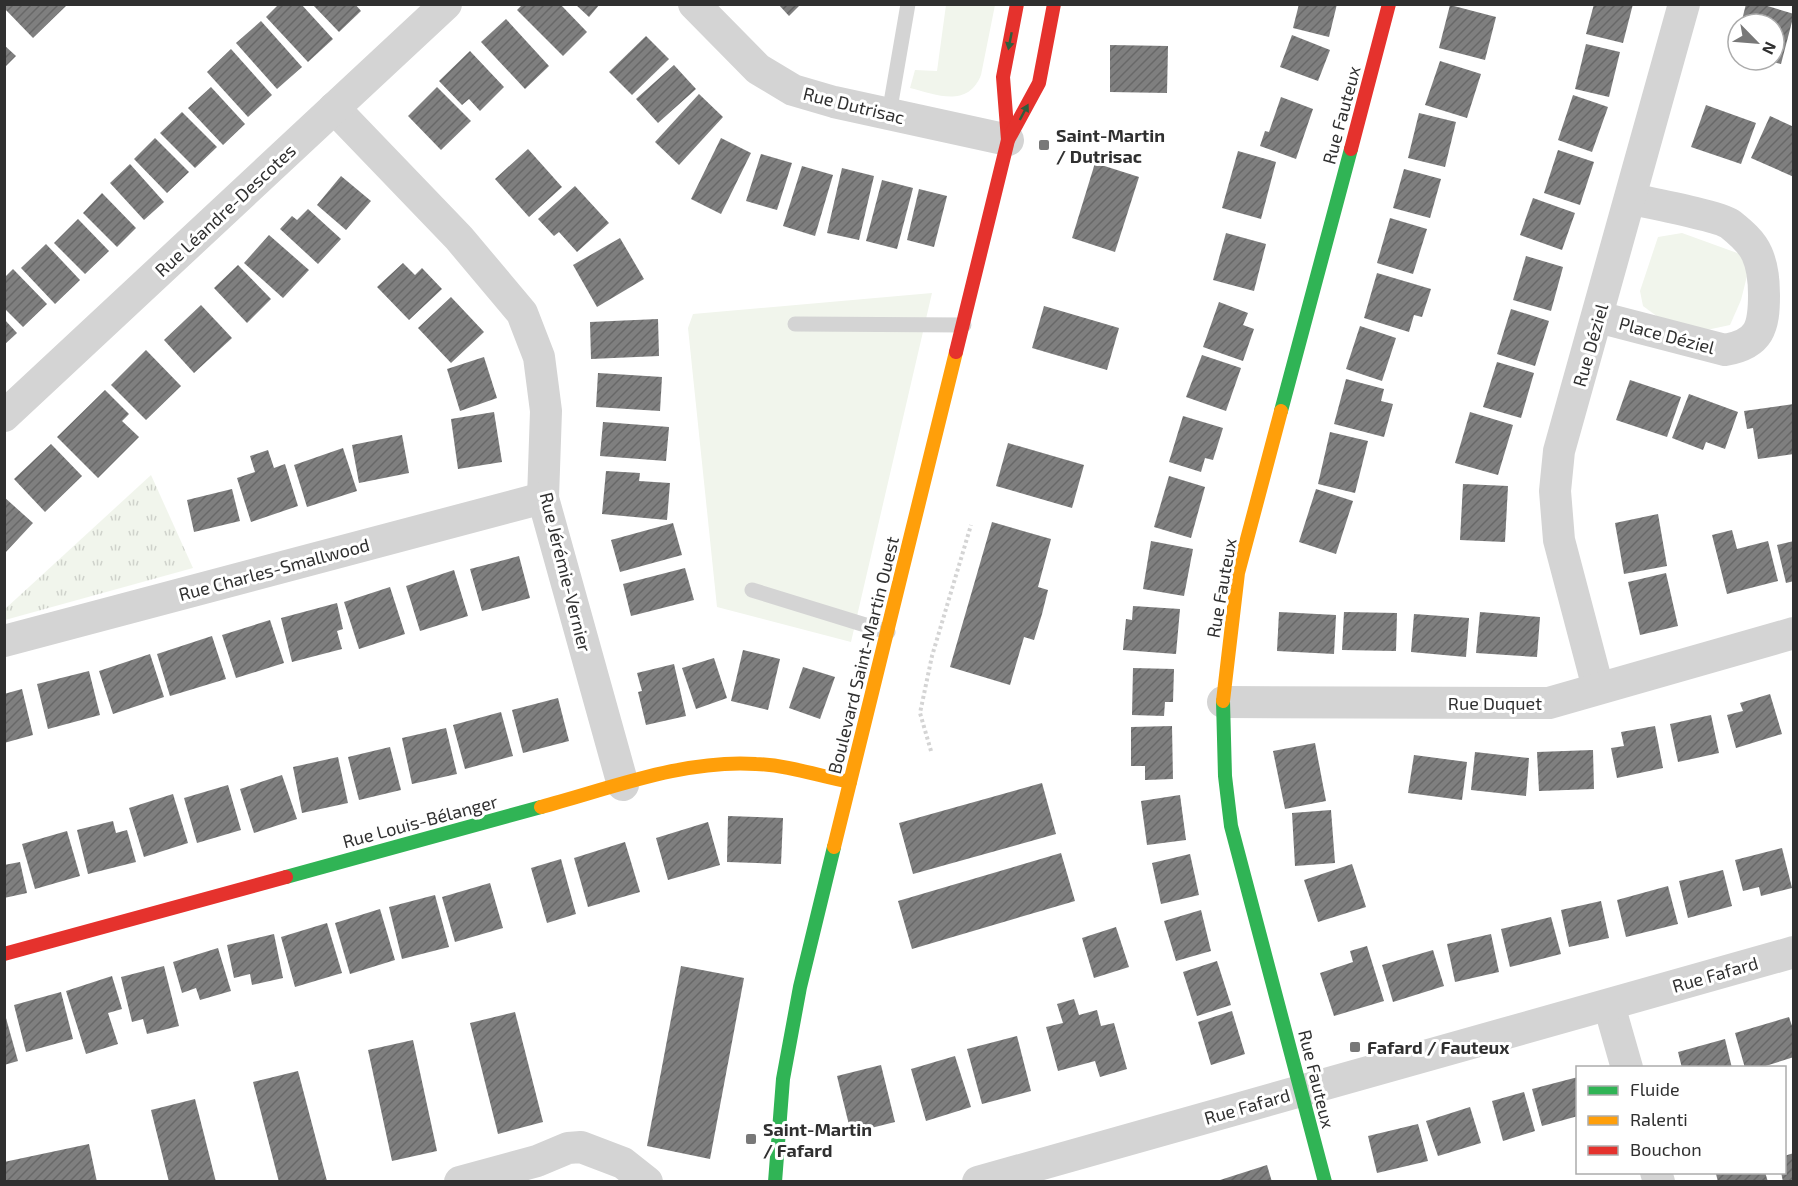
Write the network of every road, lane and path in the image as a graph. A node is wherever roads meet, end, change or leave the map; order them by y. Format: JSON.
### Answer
{"nodes":[{"id":1,"x":446,"y":4,"type":"edge"},
{"id":2,"x":694,"y":4,"type":"edge"},
{"id":3,"x":908,"y":4,"type":"edge"},
{"id":4,"x":1017,"y":4,"type":"edge"},
{"id":5,"x":1054,"y":4,"type":"edge"},
{"id":6,"x":1389,"y":4,"type":"edge"},
{"id":7,"x":1683,"y":4,"type":"edge"},
{"id":8,"x":334,"y":108,"type":"junction"},
{"id":9,"x":889,"y":114,"type":"junction"},
{"id":10,"x":1008,"y":140,"type":"junction"},
{"id":11,"x":1632,"y":199,"type":"junction"},
{"id":12,"x":1598,"y":317,"type":"junction"},
{"id":13,"x":795,"y":324,"type":"dead end"},
{"id":14,"x":964,"y":325,"type":"junction"},
{"id":15,"x":4,"y":416,"type":"edge"},
{"id":16,"x":543,"y":498,"type":"junction"},
{"id":17,"x":970,"y":525,"type":"dead end"},
{"id":18,"x":752,"y":590,"type":"dead end"},
{"id":19,"x":888,"y":632,"type":"junction"},
{"id":20,"x":1794,"y":633,"type":"edge"},
{"id":21,"x":4,"y":641,"type":"edge"},
{"id":22,"x":1598,"y":688,"type":"junction"},
{"id":23,"x":1223,"y":702,"type":"junction"},
{"id":24,"x":930,"y":751,"type":"dead end"},
{"id":25,"x":850,"y":782,"type":"junction"},
{"id":26,"x":622,"y":785,"type":"junction"},
{"id":27,"x":1794,"y":952,"type":"edge"},
{"id":28,"x":4,"y":954,"type":"edge"},
{"id":29,"x":1609,"y":1005,"type":"junction"},
{"id":30,"x":1626,"y":1066,"type":"edge"},
{"id":31,"x":1301,"y":1090,"type":"junction"},
{"id":32,"x":460,"y":1182,"type":"edge"},
{"id":33,"x":647,"y":1182,"type":"edge"},
{"id":34,"x":775,"y":1182,"type":"edge"},
{"id":35,"x":978,"y":1182,"type":"edge"},
{"id":36,"x":1325,"y":1182,"type":"edge"}],
"edges":[{"from":1,"to":8,"type":"street","name":"Rue Léandre-Descotes"},
{"from":2,"to":9,"type":"street","name":"Rue Dutrisac"},
{"from":3,"to":9,"type":"lane"},
{"from":4,"to":10,"type":"street","name":"Boulevard Saint-Martin Ouest","one_way":true},
{"from":10,"to":5,"type":"street","name":"Boulevard Saint-Martin Ouest","one_way":true},
{"from":6,"to":23,"type":"street","name":"Rue Fauteux"},
{"from":7,"to":11,"type":"street","name":"Rue Déziel"},
{"from":8,"to":15,"type":"street","name":"Rue Léandre-Descotes"},
{"from":8,"to":16,"type":"street","name":"Rue Jérémie-Vernier"},
{"from":9,"to":10,"type":"street","name":"Rue Dutrisac"},
{"from":10,"to":14,"type":"street","name":"Boulevard Saint-Martin Ouest"},
{"from":11,"to":12,"type":"street","name":"Rue Déziel"},
{"from":11,"to":12,"type":"street","name":"Place Déziel"},
{"from":12,"to":22,"type":"street","name":"Rue Déziel"},
{"from":13,"to":14,"type":"lane"},
{"from":14,"to":19,"type":"street","name":"Boulevard Saint-Martin Ouest"},
{"from":16,"to":21,"type":"street","name":"Rue Charles-Smallwood"},
{"from":16,"to":26,"type":"street","name":"Rue Jérémie-Vernier"},
{"from":17,"to":24,"type":"path"},
{"from":18,"to":19,"type":"lane"},
{"from":19,"to":25,"type":"street","name":"Boulevard Saint-Martin Ouest"},
{"from":20,"to":22,"type":"street","name":"Rue Duquet"},
{"from":22,"to":23,"type":"street","name":"Rue Duquet"},
{"from":23,"to":31,"type":"street","name":"Rue Fauteux"},
{"from":25,"to":26,"type":"street","name":"Rue Louis-Bélanger"},
{"from":25,"to":34,"type":"street","name":"Boulevard Saint-Martin Ouest"},
{"from":26,"to":28,"type":"street","name":"Rue Louis-Bélanger"},
{"from":27,"to":29,"type":"street","name":"Rue Fafard"},
{"from":29,"to":30,"type":"street"},
{"from":29,"to":31,"type":"street","name":"Rue Fafard"},
{"from":31,"to":35,"type":"street","name":"Rue Fafard"},
{"from":31,"to":36,"type":"street","name":"Rue Fauteux"},
{"from":32,"to":33,"type":"street"}]}
